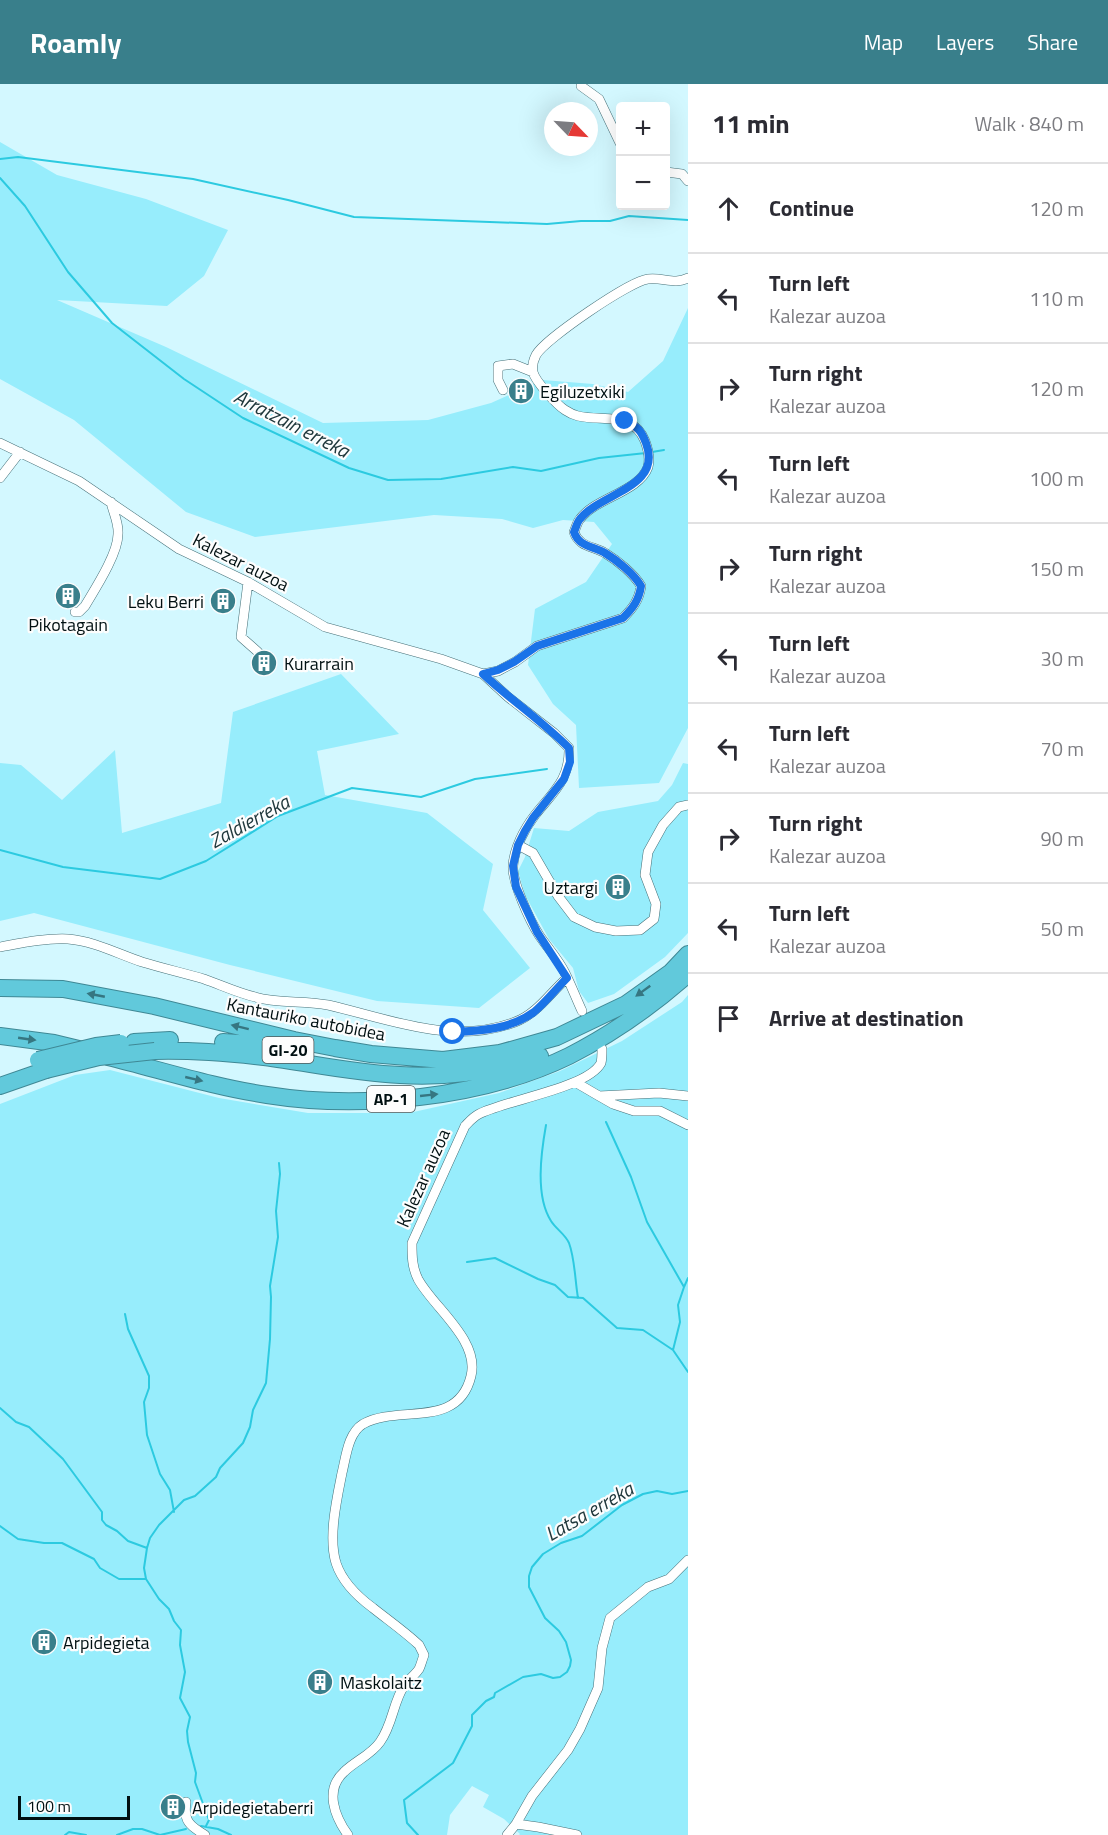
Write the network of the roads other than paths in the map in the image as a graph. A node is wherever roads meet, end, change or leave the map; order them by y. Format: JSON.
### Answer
{"nodes":[{"id":1,"x":581,"y":86,"type":"dead end"},
{"id":2,"x":616,"y":133,"type":"edge"},
{"id":3,"x":670,"y":173,"type":"edge"},
{"id":4,"x":688,"y":181,"type":"edge"},
{"id":5,"x":688,"y":278,"type":"edge"},
{"id":6,"x":533,"y":372,"type":"junction"},
{"id":7,"x":503,"y":390,"type":"dead end"},
{"id":8,"x":0,"y":443,"type":"edge"},
{"id":9,"x":20,"y":452,"type":"junction"},
{"id":10,"x":0,"y":478,"type":"edge"},
{"id":11,"x":111,"y":502,"type":"junction"},
{"id":12,"x":248,"y":582,"type":"junction"},
{"id":13,"x":75,"y":612,"type":"dead end"},
{"id":14,"x":258,"y":652,"type":"dead end"},
{"id":15,"x":483,"y":674,"type":"junction"},
{"id":16,"x":688,"y":805,"type":"edge"},
{"id":17,"x":518,"y":845,"type":"junction"},
{"id":18,"x":0,"y":947,"type":"edge"},
{"id":19,"x":688,"y":954,"type":"edge"},
{"id":20,"x":688,"y":974,"type":"edge"},
{"id":21,"x":567,"y":978,"type":"junction"},
{"id":22,"x":0,"y":988,"type":"edge"},
{"id":23,"x":582,"y":1011,"type":"dead end"},
{"id":24,"x":633,"y":1018,"type":"junction"},
{"id":25,"x":0,"y":1036,"type":"edge"},
{"id":26,"x":603,"y":1049,"type":"dead end"},
{"id":27,"x":442,"y":1060,"type":"junction"},
{"id":28,"x":42,"y":1065,"type":"junction"},
{"id":29,"x":0,"y":1074,"type":"edge"},
{"id":30,"x":575,"y":1082,"type":"junction"},
{"id":31,"x":0,"y":1086,"type":"edge"},
{"id":32,"x":599,"y":1096,"type":"junction"},
{"id":33,"x":688,"y":1096,"type":"edge"},
{"id":34,"x":688,"y":1125,"type":"edge"},
{"id":35,"x":688,"y":1560,"type":"edge"},
{"id":36,"x":186,"y":1802,"type":"dead end"},
{"id":37,"x":516,"y":1824,"type":"junction"},
{"id":38,"x":205,"y":1835,"type":"edge"},
{"id":39,"x":348,"y":1835,"type":"edge"},
{"id":40,"x":507,"y":1835,"type":"edge"},
{"id":41,"x":577,"y":1835,"type":"edge"}],
"edges":[{"from":1,"to":2,"type":"street"},
{"from":3,"to":4,"type":"street"},
{"from":5,"to":6,"type":"street"},
{"from":6,"to":7,"type":"street"},
{"from":6,"to":15,"type":"street"},
{"from":8,"to":9,"type":"street","name":"Kalezar auzoa"},
{"from":9,"to":10,"type":"street"},
{"from":9,"to":11,"type":"street","name":"Kalezar auzoa"},
{"from":11,"to":12,"type":"street","name":"Kalezar auzoa"},
{"from":11,"to":13,"type":"street"},
{"from":12,"to":14,"type":"street"},
{"from":12,"to":15,"type":"street","name":"Kalezar auzoa"},
{"from":15,"to":17,"type":"street","name":"Kalezar auzoa"},
{"from":16,"to":17,"type":"street"},
{"from":17,"to":21,"type":"street","name":"Kalezar auzoa"},
{"from":18,"to":21,"type":"street"},
{"from":19,"to":27,"type":"highway","name":"Kantauriko autobidea","one_way":true},
{"from":20,"to":24,"type":"highway"},
{"from":21,"to":23,"type":"street","name":"Kalezar auzoa"},
{"from":27,"to":22,"type":"highway","name":"Kantauriko autobidea","one_way":true},
{"from":25,"to":24,"type":"highway","number":"AP-1","one_way":true},
{"from":24,"to":28,"type":"highway","number":"GI-20","bridge":true},
{"from":26,"to":30,"type":"street","name":"Kalezar auzoa"},
{"from":27,"to":28,"type":"highway","number":"GI-20","bridge":true},
{"from":28,"to":29,"type":"highway","number":"GI-20"},
{"from":28,"to":31,"type":"highway","number":"GI-20"},
{"from":30,"to":32,"type":"street"},
{"from":30,"to":39,"type":"street","name":"Kalezar auzoa"},
{"from":32,"to":33,"type":"street"},
{"from":32,"to":34,"type":"street"},
{"from":35,"to":37,"type":"street"},
{"from":36,"to":38,"type":"street"},
{"from":37,"to":40,"type":"street"},
{"from":37,"to":41,"type":"street"}]}
